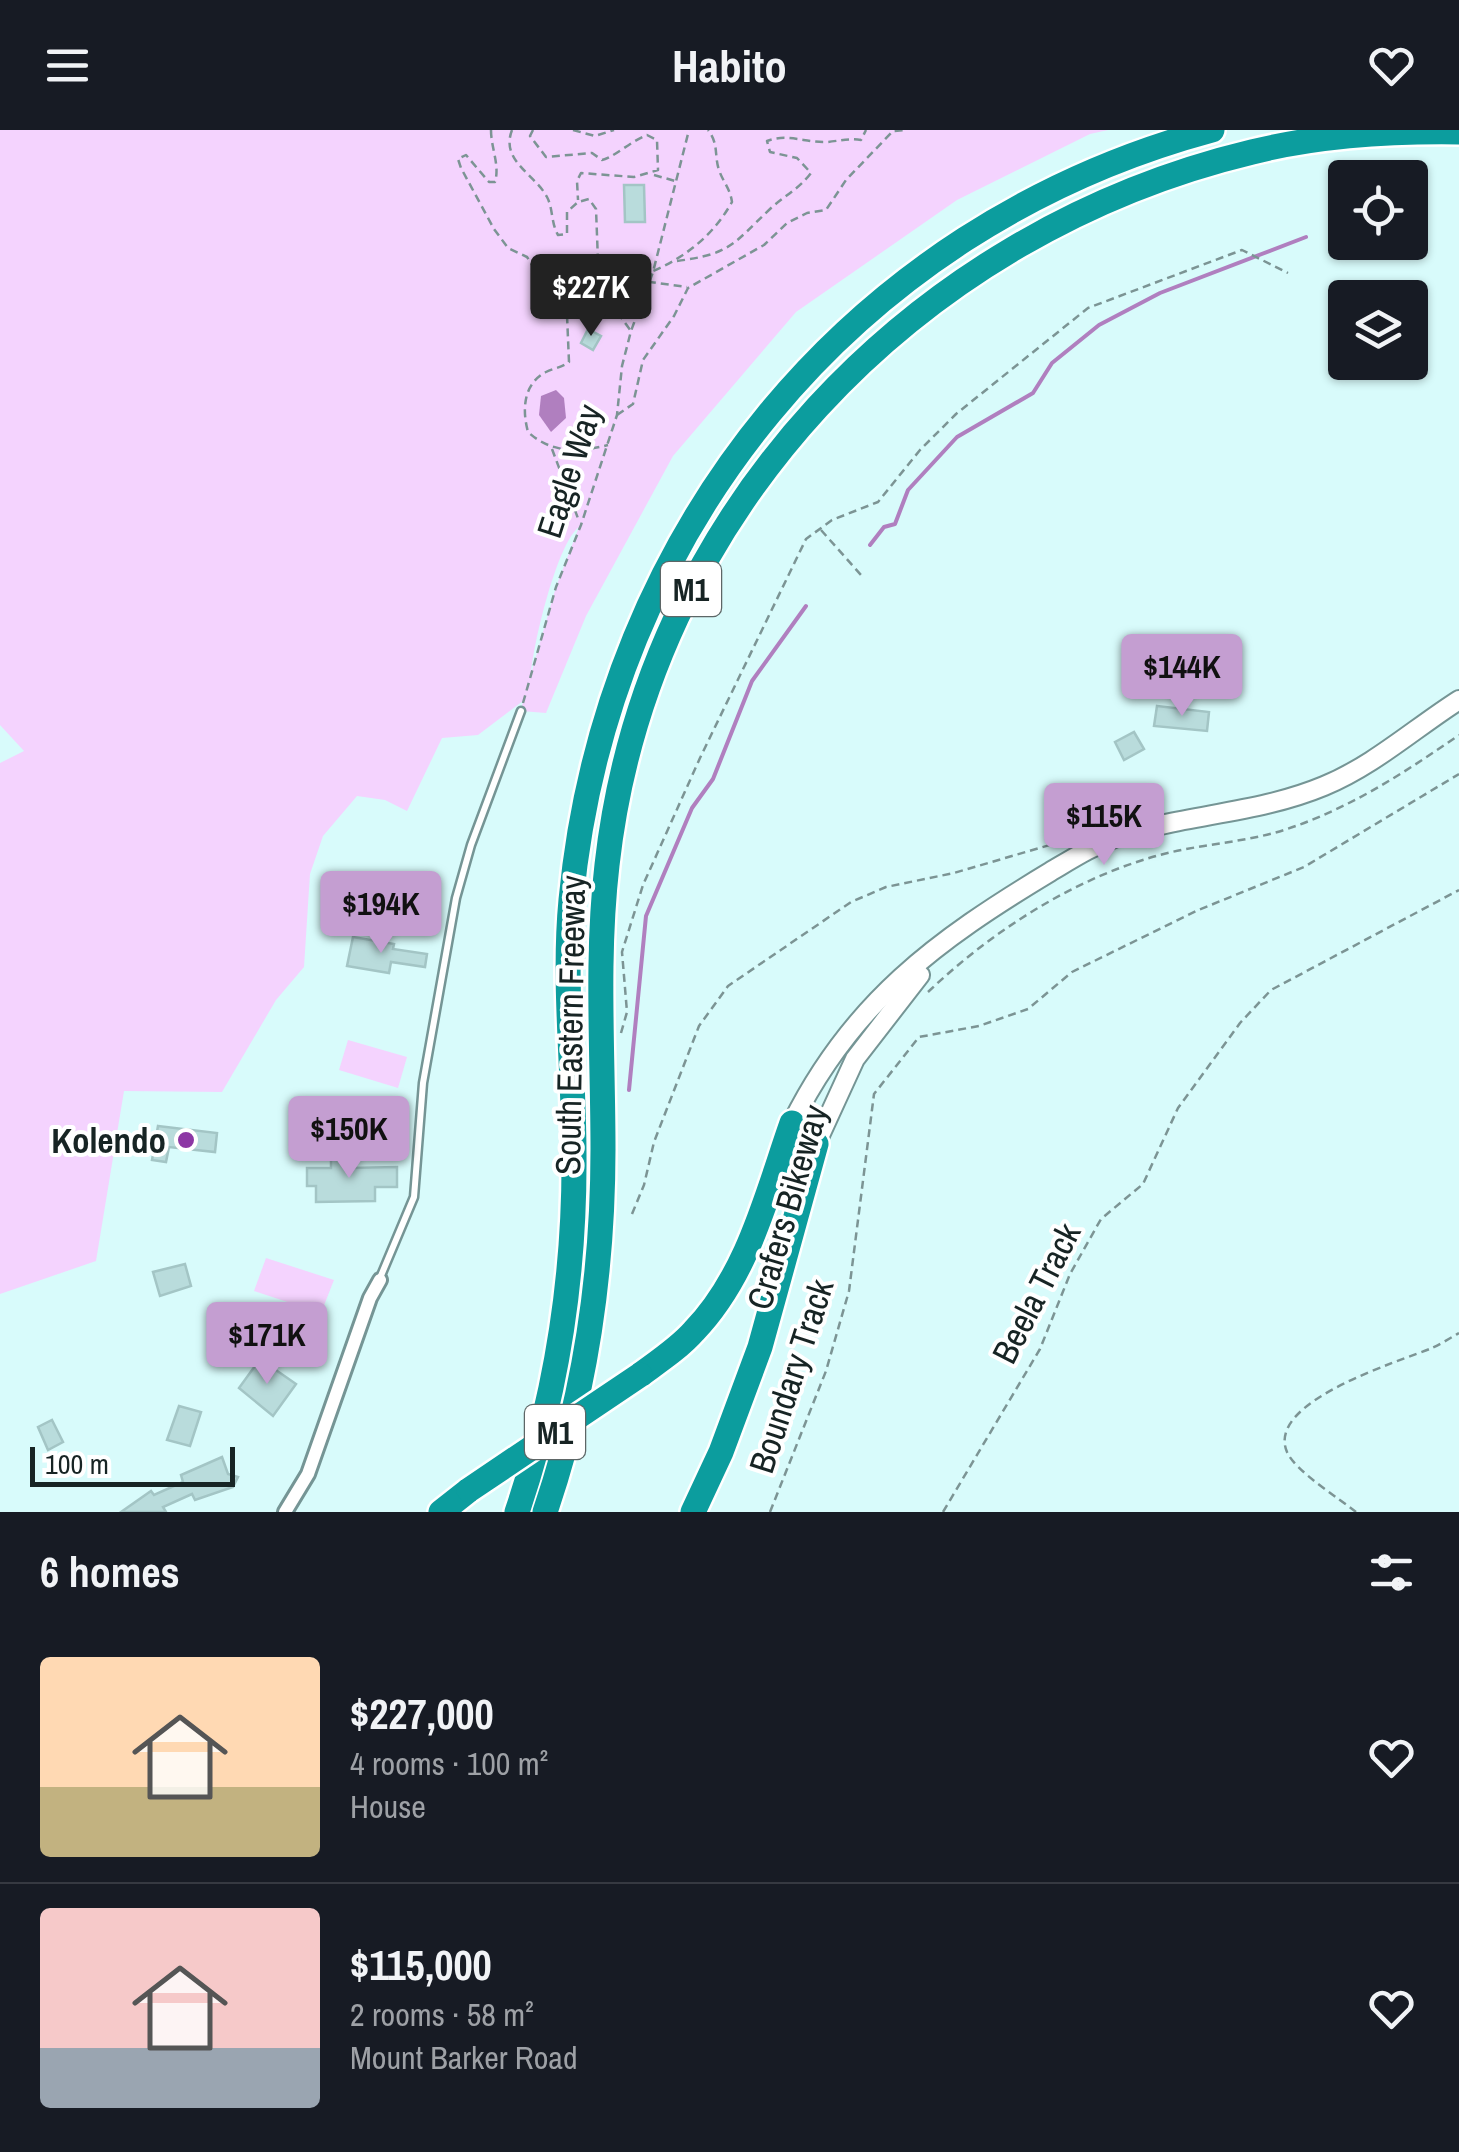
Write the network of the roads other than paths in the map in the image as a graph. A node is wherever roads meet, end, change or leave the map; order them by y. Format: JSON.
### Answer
{"nodes":[{"id":1,"x":1212,"y":130,"type":"edge"},
{"id":2,"x":1459,"y":132,"type":"edge"},
{"id":3,"x":1459,"y":700,"type":"edge"},
{"id":4,"x":1459,"y":708,"type":"edge"},
{"id":5,"x":522,"y":711,"type":"road end"},
{"id":6,"x":792,"y":1123,"type":"joint"},
{"id":7,"x":816,"y":1144,"type":"joint"},
{"id":8,"x":380,"y":1280,"type":"joint"},
{"id":9,"x":285,"y":1512,"type":"edge"},
{"id":10,"x":441,"y":1512,"type":"edge"},
{"id":11,"x":517,"y":1512,"type":"edge"},
{"id":12,"x":545,"y":1512,"type":"edge"},
{"id":13,"x":693,"y":1512,"type":"edge"}],
"edges":[{"from":1,"to":11,"type":"highway","name":"South Eastern Freeway","number":"M1"},
{"from":2,"to":12,"type":"highway","name":"South Eastern Freeway","number":"M1"},
{"from":3,"to":6,"type":"main road"},
{"from":4,"to":7,"type":"main road"},
{"from":5,"to":8,"type":"lane"},
{"from":6,"to":10,"type":"highway","number":"M1","bridge":true},
{"from":7,"to":13,"type":"highway"},
{"from":8,"to":9,"type":"street"}]}
